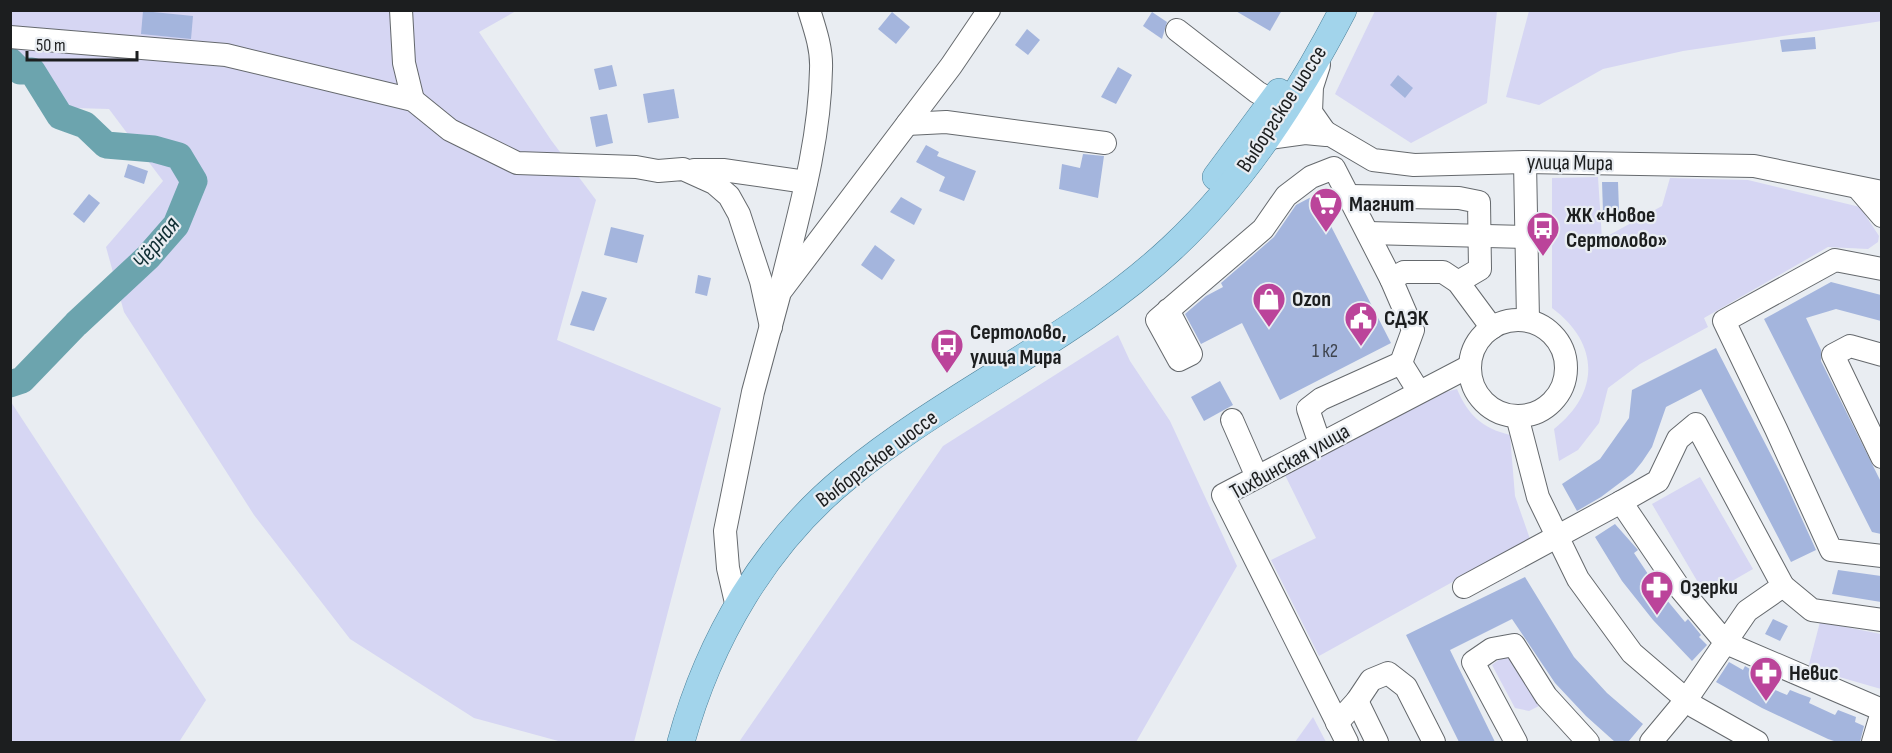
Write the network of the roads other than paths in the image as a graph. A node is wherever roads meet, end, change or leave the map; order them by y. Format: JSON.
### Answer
{"nodes":[{"id":1,"x":401,"y":10,"type":"edge"},
{"id":2,"x":810,"y":10,"type":"edge"},
{"id":3,"x":989,"y":10,"type":"edge"},
{"id":4,"x":1324,"y":10,"type":"edge"},
{"id":5,"x":1343,"y":10,"type":"edge"},
{"id":6,"x":1177,"y":30,"type":"dead end"},
{"id":7,"x":10,"y":37,"type":"edge"},
{"id":8,"x":1327,"y":41,"type":"junction"},
{"id":9,"x":412,"y":100,"type":"junction"},
{"id":10,"x":1280,"y":104,"type":"junction"},
{"id":11,"x":907,"y":124,"type":"junction"},
{"id":12,"x":1327,"y":135,"type":"junction"},
{"id":13,"x":1269,"y":138,"type":"junction"},
{"id":14,"x":1106,"y":143,"type":"dead end"},
{"id":15,"x":1525,"y":162,"type":"junction"},
{"id":16,"x":683,"y":170,"type":"junction"},
{"id":17,"x":806,"y":182,"type":"junction"},
{"id":18,"x":1858,"y":188,"type":"junction"},
{"id":19,"x":1881,"y":192,"type":"edge"},
{"id":20,"x":1350,"y":196,"type":"junction"},
{"id":21,"x":1881,"y":216,"type":"edge"},
{"id":22,"x":1368,"y":233,"type":"junction"},
{"id":23,"x":1479,"y":235,"type":"junction"},
{"id":24,"x":1527,"y":237,"type":"junction"},
{"id":25,"x":1881,"y":269,"type":"edge"},
{"id":26,"x":1391,"y":279,"type":"junction"},
{"id":27,"x":1458,"y":282,"type":"junction"},
{"id":28,"x":780,"y":292,"type":"junction"},
{"id":29,"x":1108,"y":299,"type":"junction"},
{"id":30,"x":1168,"y":310,"type":"dead end"},
{"id":31,"x":1528,"y":320,"type":"junction"},
{"id":32,"x":771,"y":327,"type":"junction"},
{"id":33,"x":1491,"y":327,"type":"junction"},
{"id":34,"x":1881,"y":355,"type":"edge"},
{"id":35,"x":1401,"y":363,"type":"junction"},
{"id":36,"x":1470,"y":366,"type":"junction"},
{"id":37,"x":1419,"y":392,"type":"junction"},
{"id":38,"x":1517,"y":416,"type":"junction"},
{"id":39,"x":1232,"y":420,"type":"dead end"},
{"id":40,"x":1320,"y":444,"type":"junction"},
{"id":41,"x":1881,"y":457,"type":"edge"},
{"id":42,"x":1257,"y":477,"type":"junction"},
{"id":43,"x":1621,"y":502,"type":"junction"},
{"id":44,"x":1557,"y":536,"type":"junction"},
{"id":45,"x":1881,"y":556,"type":"edge"},
{"id":46,"x":1783,"y":586,"type":"junction"},
{"id":47,"x":1464,"y":587,"type":"dead end"},
{"id":48,"x":737,"y":607,"type":"junction"},
{"id":49,"x":1881,"y":620,"type":"edge"},
{"id":50,"x":1726,"y":643,"type":"junction"},
{"id":51,"x":1686,"y":700,"type":"junction"},
{"id":52,"x":1357,"y":701,"type":"junction"},
{"id":53,"x":1881,"y":711,"type":"edge"},
{"id":54,"x":1342,"y":733,"type":"edge"},
{"id":55,"x":681,"y":742,"type":"edge"},
{"id":56,"x":1377,"y":742,"type":"edge"},
{"id":57,"x":1434,"y":742,"type":"edge"},
{"id":58,"x":1516,"y":742,"type":"edge"},
{"id":59,"x":1588,"y":742,"type":"edge"},
{"id":60,"x":1651,"y":742,"type":"edge"},
{"id":61,"x":1757,"y":742,"type":"edge"},
{"id":62,"x":1873,"y":742,"type":"edge"}],
"edges":[{"from":1,"to":9,"type":"street"},
{"from":2,"to":17,"type":"street"},
{"from":3,"to":11,"type":"street"},
{"from":4,"to":10,"type":"main road","name":"Выборгское шоссе"},
{"from":5,"to":8,"type":"main road","name":"Выборгское шоссе"},
{"from":6,"to":10,"type":"street","name":"улица Мира"},
{"from":7,"to":9,"type":"street"},
{"from":8,"to":10,"type":"main road","name":"Выборгское шоссе"},
{"from":8,"to":12,"type":"street"},
{"from":9,"to":16,"type":"street"},
{"from":10,"to":12,"type":"street","name":"улица Мира"},
{"from":10,"to":13,"type":"main road","name":"Выборгское шоссе"},
{"from":10,"to":29,"type":"main road","name":"Выборгское шоссе"},
{"from":11,"to":14,"type":"street"},
{"from":11,"to":28,"type":"street"},
{"from":12,"to":13,"type":"street"},
{"from":12,"to":15,"type":"street","name":"улица Мира"},
{"from":13,"to":29,"type":"main road","name":"Выборгское шоссе"},
{"from":15,"to":18,"type":"street","name":"улица Мира"},
{"from":15,"to":24,"type":"street"},
{"from":16,"to":17,"type":"street"},
{"from":16,"to":32,"type":"street"},
{"from":17,"to":28,"type":"street"},
{"from":18,"to":19,"type":"street","name":"улица Мира"},
{"from":18,"to":21,"type":"street"},
{"from":20,"to":22,"type":"street"},
{"from":20,"to":23,"type":"street"},
{"from":20,"to":30,"type":"street"},
{"from":22,"to":23,"type":"street"},
{"from":22,"to":26,"type":"street"},
{"from":23,"to":24,"type":"street"},
{"from":23,"to":27,"type":"street"},
{"from":24,"to":31,"type":"street"},
{"from":25,"to":45,"type":"street"},
{"from":26,"to":27,"type":"street"},
{"from":26,"to":35,"type":"street"},
{"from":27,"to":33,"type":"street"},
{"from":28,"to":32,"type":"street"},
{"from":29,"to":48,"type":"main road","name":"Выборгское шоссе"},
{"from":31,"to":33,"type":"street"},
{"from":31,"to":38,"type":"street"},
{"from":32,"to":48,"type":"street"},
{"from":33,"to":36,"type":"street"},
{"from":34,"to":41,"type":"street"},
{"from":35,"to":37,"type":"street"},
{"from":35,"to":40,"type":"street"},
{"from":36,"to":37,"type":"street","name":"Тихвинская улица"},
{"from":36,"to":38,"type":"street"},
{"from":37,"to":40,"type":"street","name":"Тихвинская улица"},
{"from":38,"to":44,"type":"street"},
{"from":39,"to":42,"type":"street"},
{"from":40,"to":42,"type":"street","name":"Тихвинская улица"},
{"from":42,"to":54,"type":"street","name":"Тихвинская улица"},
{"from":43,"to":44,"type":"street"},
{"from":43,"to":46,"type":"street"},
{"from":43,"to":50,"type":"street"},
{"from":44,"to":47,"type":"street"},
{"from":44,"to":51,"type":"street"},
{"from":46,"to":49,"type":"street"},
{"from":46,"to":50,"type":"street"},
{"from":48,"to":55,"type":"main road","name":"Выборгское шоссе"},
{"from":50,"to":51,"type":"street"},
{"from":50,"to":53,"type":"street"},
{"from":51,"to":60,"type":"street"},
{"from":51,"to":61,"type":"street"},
{"from":52,"to":54,"type":"street"},
{"from":52,"to":56,"type":"street"},
{"from":52,"to":57,"type":"street"},
{"from":53,"to":62,"type":"street"},
{"from":58,"to":59,"type":"street"}]}
